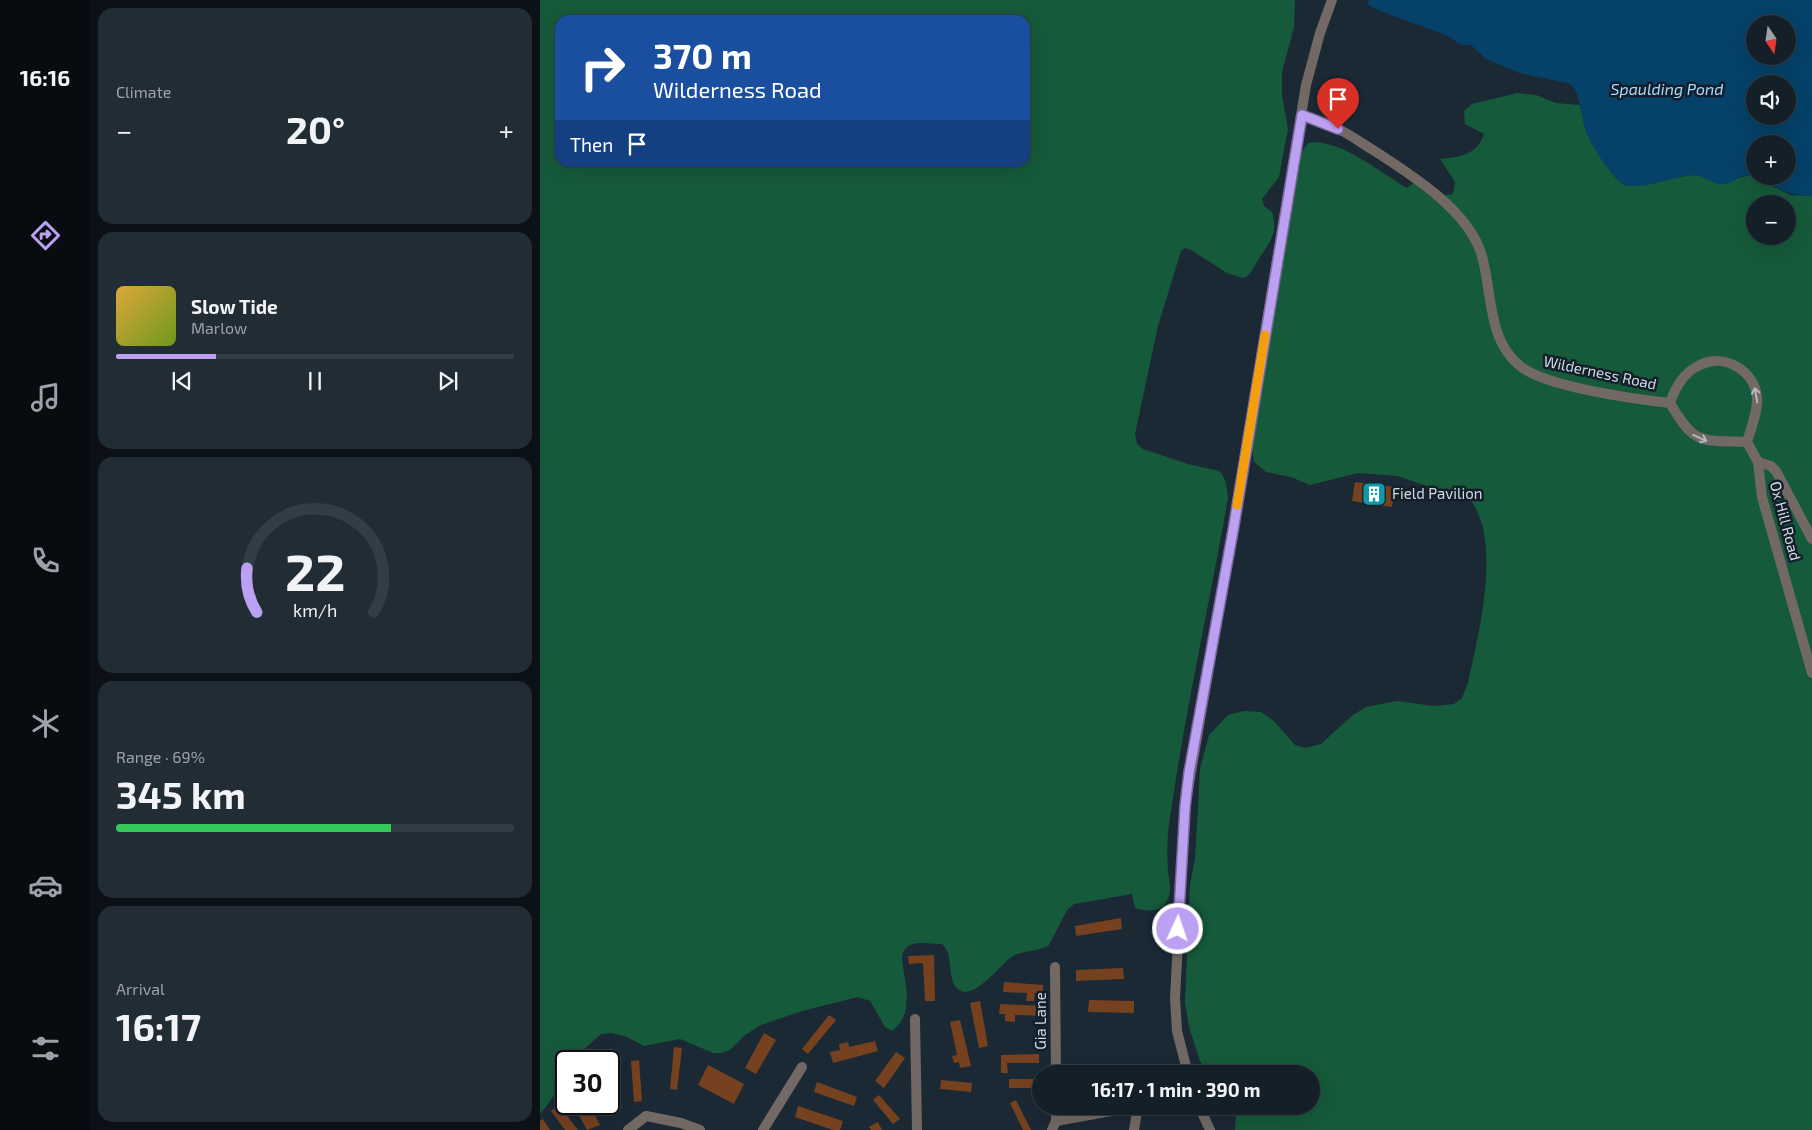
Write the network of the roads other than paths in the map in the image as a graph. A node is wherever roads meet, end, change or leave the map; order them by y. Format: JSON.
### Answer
{"nodes":[{"id":1,"x":1332,"y":0,"type":"edge"},
{"id":2,"x":1302,"y":115,"type":"junction"},
{"id":3,"x":1670,"y":403,"type":"junction"},
{"id":4,"x":1747,"y":442,"type":"junction"},
{"id":5,"x":1758,"y":462,"type":"junction"},
{"id":6,"x":1812,"y":539,"type":"edge"},
{"id":7,"x":1812,"y":674,"type":"edge"},
{"id":8,"x":1055,"y":967,"type":"dead end"},
{"id":9,"x":915,"y":1019,"type":"dead end"},
{"id":10,"x":1056,"y":1065,"type":"edge"},
{"id":11,"x":1186,"y":1065,"type":"edge"},
{"id":12,"x":802,"y":1067,"type":"dead end"},
{"id":13,"x":1100,"y":1115,"type":"edge"},
{"id":14,"x":1136,"y":1115,"type":"edge"},
{"id":15,"x":1203,"y":1115,"type":"edge"},
{"id":16,"x":1054,"y":1126,"type":"edge"},
{"id":17,"x":628,"y":1130,"type":"edge"},
{"id":18,"x":700,"y":1130,"type":"edge"},
{"id":19,"x":763,"y":1130,"type":"edge"},
{"id":20,"x":917,"y":1130,"type":"edge"},
{"id":21,"x":1134,"y":1130,"type":"edge"},
{"id":22,"x":1210,"y":1130,"type":"edge"}],
"edges":[{"from":1,"to":2,"type":"street"},
{"from":2,"to":3,"type":"street","name":"Wilderness Road"},
{"from":2,"to":11,"type":"street"},
{"from":3,"to":4,"type":"street","name":"Wilderness Road","one_way":true},
{"from":4,"to":3,"type":"street","name":"Wilderness Road","one_way":true},
{"from":4,"to":5,"type":"street"},
{"from":5,"to":6,"type":"street"},
{"from":5,"to":7,"type":"street","name":"Ox Hill Road"},
{"from":8,"to":10,"type":"street","name":"Gia Lane"},
{"from":9,"to":20,"type":"street"},
{"from":12,"to":19,"type":"street"},
{"from":13,"to":16,"type":"street"},
{"from":14,"to":21,"type":"street"},
{"from":15,"to":22,"type":"street"},
{"from":17,"to":18,"type":"street"}]}
